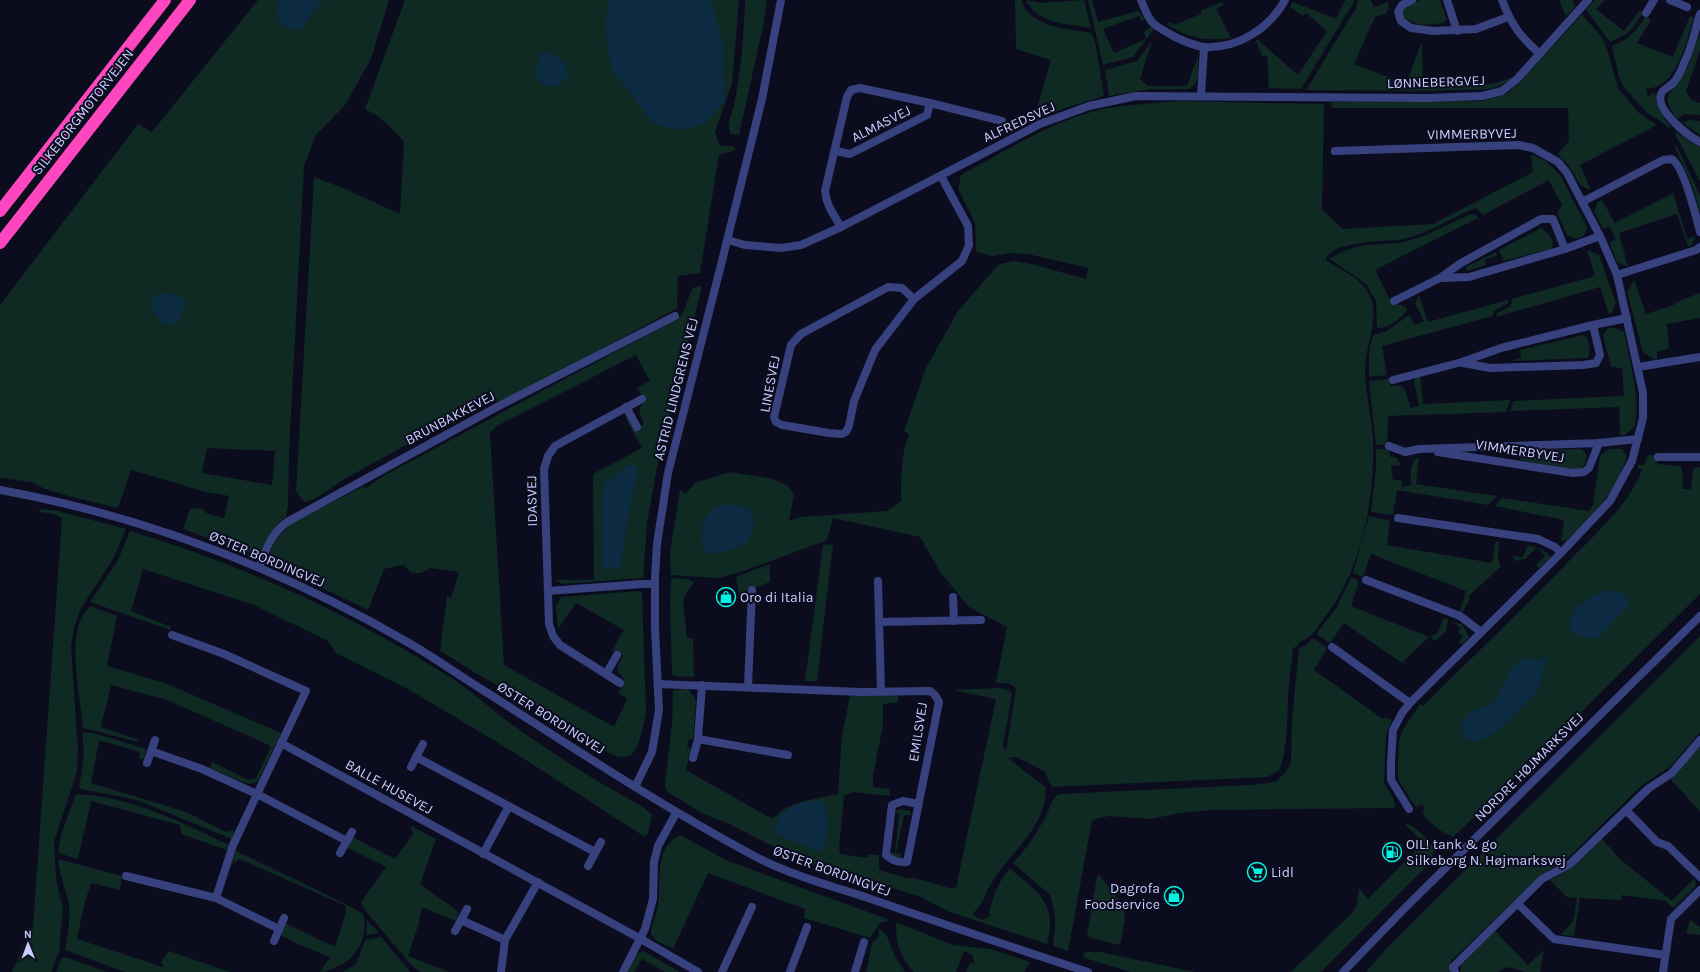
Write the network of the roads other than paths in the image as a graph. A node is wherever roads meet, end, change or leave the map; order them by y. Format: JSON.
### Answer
{"nodes":[{"id":1,"x":165,"y":0,"type":"edge"},
{"id":2,"x":190,"y":0,"type":"edge"},
{"id":3,"x":781,"y":0,"type":"edge"},
{"id":4,"x":1140,"y":0,"type":"edge"},
{"id":5,"x":1285,"y":0,"type":"edge"},
{"id":6,"x":1412,"y":0,"type":"edge"},
{"id":7,"x":1447,"y":0,"type":"edge"},
{"id":8,"x":1502,"y":0,"type":"edge"},
{"id":9,"x":1588,"y":0,"type":"edge"},
{"id":10,"x":1654,"y":0,"type":"edge"},
{"id":11,"x":1670,"y":0,"type":"edge"},
{"id":12,"x":1687,"y":7,"type":"dead end"},
{"id":13,"x":1646,"y":13,"type":"dead end"},
{"id":14,"x":1700,"y":14,"type":"edge"},
{"id":15,"x":1508,"y":17,"type":"junction"},
{"id":16,"x":1457,"y":31,"type":"junction"},
{"id":17,"x":1204,"y":47,"type":"junction"},
{"id":18,"x":1540,"y":54,"type":"junction"},
{"id":19,"x":1201,"y":96,"type":"junction"},
{"id":20,"x":1341,"y":97,"type":"joint"},
{"id":21,"x":930,"y":103,"type":"junction"},
{"id":22,"x":1002,"y":121,"type":"dead end"},
{"id":23,"x":1700,"y":142,"type":"edge"},
{"id":24,"x":836,"y":151,"type":"junction"},
{"id":25,"x":1335,"y":151,"type":"dead end"},
{"id":26,"x":941,"y":176,"type":"junction"},
{"id":27,"x":1582,"y":202,"type":"junction"},
{"id":28,"x":0,"y":211,"type":"edge"},
{"id":29,"x":841,"y":227,"type":"junction"},
{"id":30,"x":1700,"y":232,"type":"edge"},
{"id":31,"x":1600,"y":236,"type":"junction"},
{"id":32,"x":728,"y":240,"type":"junction"},
{"id":33,"x":0,"y":243,"type":"edge"},
{"id":34,"x":1700,"y":247,"type":"edge"},
{"id":35,"x":1565,"y":249,"type":"junction"},
{"id":36,"x":1617,"y":275,"type":"junction"},
{"id":37,"x":1440,"y":278,"type":"junction"},
{"id":38,"x":914,"y":299,"type":"junction"},
{"id":39,"x":1394,"y":301,"type":"dead end"},
{"id":40,"x":675,"y":316,"type":"dead end"},
{"id":41,"x":1627,"y":318,"type":"junction"},
{"id":42,"x":1593,"y":325,"type":"junction"},
{"id":43,"x":1700,"y":356,"type":"edge"},
{"id":44,"x":1462,"y":362,"type":"junction"},
{"id":45,"x":1638,"y":367,"type":"junction"},
{"id":46,"x":1393,"y":380,"type":"dead end"},
{"id":47,"x":642,"y":399,"type":"dead end"},
{"id":48,"x":626,"y":407,"type":"junction"},
{"id":49,"x":637,"y":426,"type":"dead end"},
{"id":50,"x":1638,"y":439,"type":"junction"},
{"id":51,"x":1599,"y":443,"type":"junction"},
{"id":52,"x":1389,"y":446,"type":"dead end"},
{"id":53,"x":1419,"y":449,"type":"junction"},
{"id":54,"x":1658,"y":457,"type":"dead end"},
{"id":55,"x":1700,"y":457,"type":"edge"},
{"id":56,"x":0,"y":490,"type":"edge"},
{"id":57,"x":1398,"y":518,"type":"dead end"},
{"id":58,"x":1561,"y":553,"type":"junction"},
{"id":59,"x":259,"y":568,"type":"junction"},
{"id":60,"x":1366,"y":580,"type":"dead end"},
{"id":61,"x":878,"y":581,"type":"dead end"},
{"id":62,"x":655,"y":584,"type":"junction"},
{"id":63,"x":752,"y":590,"type":"dead end"},
{"id":64,"x":548,"y":591,"type":"junction"},
{"id":65,"x":953,"y":598,"type":"dead end"},
{"id":66,"x":1700,"y":616,"type":"edge"},
{"id":67,"x":981,"y":620,"type":"dead end"},
{"id":68,"x":954,"y":621,"type":"junction"},
{"id":69,"x":879,"y":622,"type":"junction"},
{"id":70,"x":1481,"y":632,"type":"junction"},
{"id":71,"x":172,"y":635,"type":"dead end"},
{"id":72,"x":1332,"y":646,"type":"dead end"},
{"id":73,"x":617,"y":655,"type":"dead end"},
{"id":74,"x":606,"y":674,"type":"junction"},
{"id":75,"x":620,"y":683,"type":"dead end"},
{"id":76,"x":658,"y":684,"type":"junction"},
{"id":77,"x":702,"y":685,"type":"junction"},
{"id":78,"x":748,"y":687,"type":"junction"},
{"id":79,"x":880,"y":691,"type":"junction"},
{"id":80,"x":1410,"y":703,"type":"junction"},
{"id":81,"x":698,"y":739,"type":"junction"},
{"id":82,"x":155,"y":740,"type":"dead end"},
{"id":83,"x":1700,"y":740,"type":"edge"},
{"id":84,"x":282,"y":743,"type":"junction"},
{"id":85,"x":423,"y":744,"type":"dead end"},
{"id":86,"x":151,"y":751,"type":"junction"},
{"id":87,"x":788,"y":755,"type":"dead end"},
{"id":88,"x":416,"y":757,"type":"junction"},
{"id":89,"x":693,"y":758,"type":"dead end"},
{"id":90,"x":147,"y":763,"type":"dead end"},
{"id":91,"x":411,"y":767,"type":"dead end"},
{"id":92,"x":635,"y":787,"type":"junction"},
{"id":93,"x":257,"y":794,"type":"junction"},
{"id":94,"x":919,"y":804,"type":"junction"},
{"id":95,"x":509,"y":806,"type":"junction"},
{"id":96,"x":1409,"y":809,"type":"dead end"},
{"id":97,"x":1626,"y":810,"type":"junction"},
{"id":98,"x":676,"y":813,"type":"junction"},
{"id":99,"x":352,"y":832,"type":"dead end"},
{"id":100,"x":347,"y":841,"type":"junction"},
{"id":101,"x":601,"y":842,"type":"dead end"},
{"id":102,"x":340,"y":852,"type":"dead end"},
{"id":103,"x":595,"y":852,"type":"junction"},
{"id":104,"x":483,"y":854,"type":"junction"},
{"id":105,"x":588,"y":866,"type":"dead end"},
{"id":106,"x":126,"y":876,"type":"dead end"},
{"id":107,"x":1700,"y":877,"type":"edge"},
{"id":108,"x":538,"y":882,"type":"junction"},
{"id":109,"x":1700,"y":890,"type":"edge"},
{"id":110,"x":216,"y":898,"type":"junction"},
{"id":111,"x":1518,"y":904,"type":"junction"},
{"id":112,"x":752,"y":907,"type":"dead end"},
{"id":113,"x":467,"y":909,"type":"dead end"},
{"id":114,"x":284,"y":918,"type":"dead end"},
{"id":115,"x":461,"y":920,"type":"junction"},
{"id":116,"x":807,"y":926,"type":"dead end"},
{"id":117,"x":279,"y":929,"type":"junction"},
{"id":118,"x":455,"y":931,"type":"dead end"},
{"id":119,"x":641,"y":939,"type":"junction"},
{"id":120,"x":505,"y":940,"type":"junction"},
{"id":121,"x":274,"y":941,"type":"dead end"},
{"id":122,"x":864,"y":942,"type":"dead end"},
{"id":123,"x":1665,"y":955,"type":"junction"},
{"id":124,"x":501,"y":972,"type":"edge"},
{"id":125,"x":623,"y":972,"type":"edge"},
{"id":126,"x":698,"y":972,"type":"edge"},
{"id":127,"x":722,"y":972,"type":"edge"},
{"id":128,"x":790,"y":972,"type":"edge"},
{"id":129,"x":855,"y":972,"type":"edge"},
{"id":130,"x":1088,"y":972,"type":"edge"},
{"id":131,"x":1343,"y":972,"type":"edge"},
{"id":132,"x":1455,"y":972,"type":"edge"},
{"id":133,"x":1663,"y":972,"type":"edge"}],
"edges":[{"from":1,"to":28,"type":"highway","name":"SILKEBORGMOTORVEJEN"},
{"from":2,"to":33,"type":"highway","name":"SILKEBORGMOTORVEJEN"},
{"from":3,"to":32,"type":"street","name":"ASTRID LINDGRENS VEJ"},
{"from":4,"to":17,"type":"street"},
{"from":5,"to":17,"type":"street"},
{"from":6,"to":16,"type":"street"},
{"from":7,"to":16,"type":"street"},
{"from":8,"to":15,"type":"street"},
{"from":9,"to":18,"type":"street","name":"LØNNEBERGVEJ"},
{"from":10,"to":13,"type":"street"},
{"from":11,"to":12,"type":"street"},
{"from":14,"to":23,"type":"street"},
{"from":15,"to":16,"type":"street"},
{"from":15,"to":18,"type":"street"},
{"from":17,"to":19,"type":"street"},
{"from":18,"to":20,"type":"street","name":"LØNNEBERGVEJ"},
{"from":19,"to":20,"type":"street","name":"ALFREDSVEJ"},
{"from":19,"to":26,"type":"street","name":"ALFREDSVEJ"},
{"from":21,"to":22,"type":"street","name":"ALMASVEJ"},
{"from":21,"to":24,"type":"street","name":"ALMASVEJ"},
{"from":21,"to":24,"type":"street","name":"ALMASVEJ"},
{"from":24,"to":29,"type":"street","name":"ALMASVEJ"},
{"from":25,"to":27,"type":"street","name":"VIMMERBYVEJ"},
{"from":26,"to":29,"type":"street","name":"ALFREDSVEJ"},
{"from":26,"to":38,"type":"street","name":"LINESVEJ"},
{"from":27,"to":30,"type":"street"},
{"from":27,"to":31,"type":"street","name":"VIMMERBYVEJ"},
{"from":29,"to":32,"type":"street","name":"ALFREDSVEJ"},
{"from":31,"to":35,"type":"street"},
{"from":31,"to":36,"type":"street","name":"VIMMERBYVEJ"},
{"from":32,"to":62,"type":"street","name":"ASTRID LINDGRENS VEJ"},
{"from":34,"to":36,"type":"street"},
{"from":35,"to":37,"type":"street"},
{"from":35,"to":37,"type":"street"},
{"from":36,"to":41,"type":"street","name":"VIMMERBYVEJ"},
{"from":37,"to":39,"type":"street"},
{"from":38,"to":38,"type":"street","name":"LINESVEJ"},
{"from":40,"to":59,"type":"street","name":"BRUNBAKKEVEJ"},
{"from":41,"to":42,"type":"street"},
{"from":41,"to":45,"type":"street","name":"VIMMERBYVEJ"},
{"from":42,"to":44,"type":"street"},
{"from":42,"to":44,"type":"street"},
{"from":43,"to":45,"type":"street"},
{"from":44,"to":46,"type":"street"},
{"from":45,"to":50,"type":"street","name":"VIMMERBYVEJ"},
{"from":47,"to":48,"type":"street","name":"IDASVEJ"},
{"from":48,"to":49,"type":"street"},
{"from":48,"to":64,"type":"street","name":"IDASVEJ"},
{"from":50,"to":51,"type":"street","name":"VIMMERBYVEJ"},
{"from":50,"to":58,"type":"street","name":"VIMMERBYVEJ"},
{"from":51,"to":53,"type":"street","name":"VIMMERBYVEJ"},
{"from":51,"to":53,"type":"street","name":"VIMMERBYVEJ"},
{"from":52,"to":53,"type":"street","name":"VIMMERBYVEJ"},
{"from":54,"to":55,"type":"street"},
{"from":56,"to":59,"type":"street","name":"ØSTER BORDINGVEJ"},
{"from":57,"to":58,"type":"street"},
{"from":58,"to":70,"type":"street","name":"VIMMERBYVEJ"},
{"from":59,"to":92,"type":"street","name":"ØSTER BORDINGVEJ"},
{"from":60,"to":70,"type":"street"},
{"from":61,"to":69,"type":"street"},
{"from":62,"to":64,"type":"street"},
{"from":62,"to":76,"type":"street","name":"ASTRID LINDGRENS VEJ"},
{"from":63,"to":78,"type":"street"},
{"from":64,"to":74,"type":"street","name":"IDASVEJ"},
{"from":65,"to":68,"type":"street"},
{"from":66,"to":131,"type":"street","name":"NORDRE HØJMARKSVEJ"},
{"from":67,"to":68,"type":"street"},
{"from":68,"to":69,"type":"street"},
{"from":69,"to":79,"type":"street"},
{"from":70,"to":80,"type":"street","name":"VIMMERBYVEJ"},
{"from":71,"to":84,"type":"street"},
{"from":72,"to":80,"type":"street"},
{"from":73,"to":74,"type":"street"},
{"from":74,"to":75,"type":"street","name":"IDASVEJ"},
{"from":76,"to":77,"type":"street","name":"EMILSVEJ"},
{"from":76,"to":92,"type":"street","name":"ASTRID LINDGRENS VEJ"},
{"from":77,"to":78,"type":"street","name":"EMILSVEJ"},
{"from":77,"to":81,"type":"street"},
{"from":78,"to":79,"type":"street","name":"EMILSVEJ"},
{"from":79,"to":94,"type":"street","name":"EMILSVEJ"},
{"from":80,"to":96,"type":"street","name":"VIMMERBYVEJ"},
{"from":81,"to":87,"type":"street"},
{"from":81,"to":89,"type":"street"},
{"from":82,"to":86,"type":"street"},
{"from":83,"to":97,"type":"street"},
{"from":84,"to":93,"type":"street"},
{"from":84,"to":104,"type":"street","name":"BALLE HUSEVEJ"},
{"from":85,"to":88,"type":"street","name":"BALLE HUSEVEJ"},
{"from":86,"to":90,"type":"street"},
{"from":86,"to":93,"type":"street"},
{"from":88,"to":91,"type":"street","name":"BALLE HUSEVEJ"},
{"from":88,"to":95,"type":"street"},
{"from":92,"to":98,"type":"street","name":"ØSTER BORDINGVEJ"},
{"from":93,"to":100,"type":"street"},
{"from":93,"to":110,"type":"street"},
{"from":94,"to":94,"type":"street","name":"EMILSVEJ"},
{"from":95,"to":103,"type":"street"},
{"from":95,"to":104,"type":"street"},
{"from":97,"to":107,"type":"street"},
{"from":97,"to":111,"type":"street"},
{"from":98,"to":119,"type":"street"},
{"from":98,"to":130,"type":"street","name":"ØSTER BORDINGVEJ"},
{"from":99,"to":100,"type":"street"},
{"from":100,"to":102,"type":"street"},
{"from":101,"to":103,"type":"street"},
{"from":103,"to":105,"type":"street"},
{"from":104,"to":108,"type":"street","name":"BALLE HUSEVEJ"},
{"from":106,"to":110,"type":"street"},
{"from":108,"to":119,"type":"street","name":"BALLE HUSEVEJ"},
{"from":108,"to":120,"type":"street"},
{"from":109,"to":123,"type":"street"},
{"from":110,"to":117,"type":"street"},
{"from":111,"to":123,"type":"street"},
{"from":111,"to":132,"type":"street"},
{"from":112,"to":127,"type":"street"},
{"from":113,"to":115,"type":"street"},
{"from":114,"to":117,"type":"street"},
{"from":115,"to":118,"type":"street"},
{"from":115,"to":120,"type":"street"},
{"from":116,"to":128,"type":"street"},
{"from":117,"to":121,"type":"street"},
{"from":119,"to":125,"type":"street"},
{"from":119,"to":126,"type":"street","name":"BALLE HUSEVEJ"},
{"from":120,"to":124,"type":"street"},
{"from":122,"to":129,"type":"street"},
{"from":123,"to":133,"type":"street"}]}
